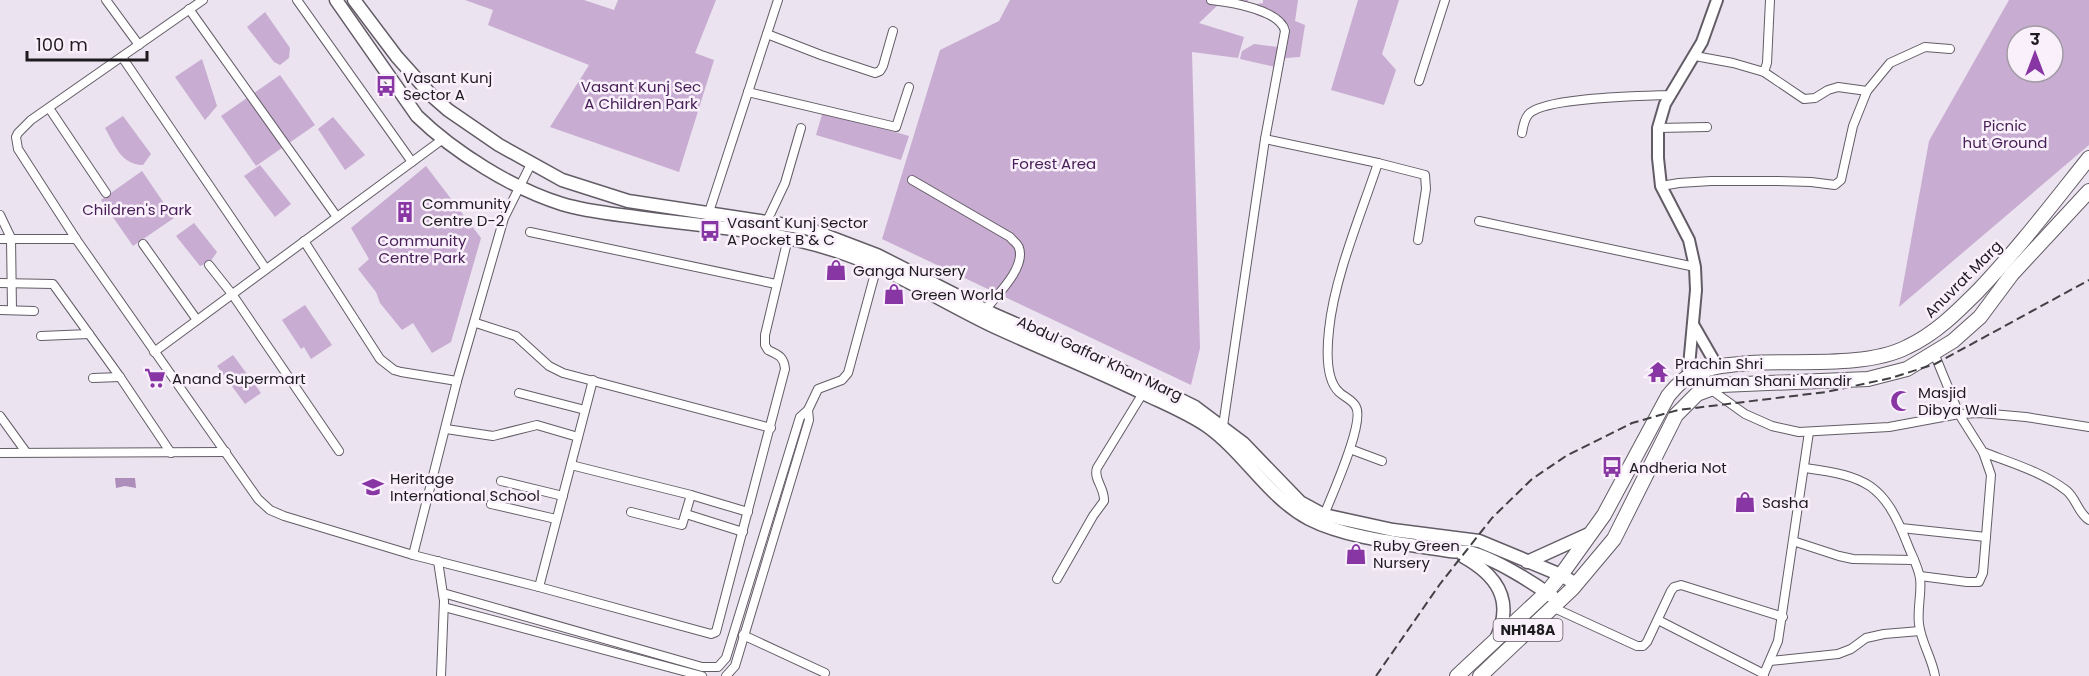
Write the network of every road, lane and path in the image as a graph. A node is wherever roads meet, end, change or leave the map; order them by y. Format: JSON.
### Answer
{"nodes":[{"id":1,"x":105,"y":0,"type":"edge"},
{"id":2,"x":203,"y":0,"type":"edge"},
{"id":3,"x":297,"y":0,"type":"edge"},
{"id":4,"x":336,"y":0,"type":"edge"},
{"id":5,"x":354,"y":0,"type":"edge"},
{"id":6,"x":368,"y":0,"type":"edge"},
{"id":7,"x":778,"y":0,"type":"edge"},
{"id":8,"x":1211,"y":0,"type":"edge"},
{"id":9,"x":1445,"y":0,"type":"edge"},
{"id":10,"x":1717,"y":0,"type":"edge"},
{"id":11,"x":1770,"y":0,"type":"edge"},
{"id":12,"x":189,"y":9,"type":"junction"},
{"id":13,"x":363,"y":13,"type":"junction"},
{"id":14,"x":893,"y":31,"type":"dead end"},
{"id":15,"x":767,"y":34,"type":"junction"},
{"id":16,"x":139,"y":45,"type":"junction"},
{"id":17,"x":1950,"y":49,"type":"dead end"},
{"id":18,"x":1695,"y":56,"type":"junction"},
{"id":19,"x":122,"y":57,"type":"junction"},
{"id":20,"x":1764,"y":72,"type":"junction"},
{"id":21,"x":1419,"y":81,"type":"dead end"},
{"id":22,"x":909,"y":87,"type":"dead end"},
{"id":23,"x":1868,"y":91,"type":"junction"},
{"id":24,"x":748,"y":92,"type":"junction"},
{"id":25,"x":1671,"y":95,"type":"junction"},
{"id":26,"x":49,"y":108,"type":"junction"},
{"id":27,"x":1707,"y":127,"type":"dead end"},
{"id":28,"x":801,"y":128,"type":"dead end"},
{"id":29,"x":1658,"y":128,"type":"junction"},
{"id":30,"x":1522,"y":133,"type":"dead end"},
{"id":31,"x":443,"y":139,"type":"junction"},
{"id":32,"x":1265,"y":139,"type":"junction"},
{"id":33,"x":2089,"y":158,"type":"edge"},
{"id":34,"x":412,"y":162,"type":"junction"},
{"id":35,"x":1377,"y":163,"type":"junction"},
{"id":36,"x":531,"y":164,"type":"junction"},
{"id":37,"x":912,"y":180,"type":"dead end"},
{"id":38,"x":519,"y":186,"type":"junction"},
{"id":39,"x":1661,"y":186,"type":"junction"},
{"id":40,"x":2089,"y":191,"type":"edge"},
{"id":41,"x":106,"y":193,"type":"dead end"},
{"id":42,"x":709,"y":213,"type":"junction"},
{"id":43,"x":0,"y":215,"type":"edge"},
{"id":44,"x":337,"y":217,"type":"junction"},
{"id":45,"x":767,"y":220,"type":"junction"},
{"id":46,"x":1479,"y":222,"type":"dead end"},
{"id":47,"x":705,"y":226,"type":"junction"},
{"id":48,"x":530,"y":232,"type":"dead end"},
{"id":49,"x":11,"y":238,"type":"junction"},
{"id":50,"x":788,"y":238,"type":"junction"},
{"id":51,"x":0,"y":239,"type":"edge"},
{"id":52,"x":76,"y":239,"type":"junction"},
{"id":53,"x":1418,"y":240,"type":"dead end"},
{"id":54,"x":304,"y":241,"type":"junction"},
{"id":55,"x":143,"y":244,"type":"dead end"},
{"id":56,"x":209,"y":265,"type":"dead end"},
{"id":57,"x":877,"y":266,"type":"junction"},
{"id":58,"x":1695,"y":267,"type":"junction"},
{"id":59,"x":266,"y":269,"type":"junction"},
{"id":60,"x":0,"y":283,"type":"edge"},
{"id":61,"x":12,"y":283,"type":"junction"},
{"id":62,"x":776,"y":284,"type":"junction"},
{"id":63,"x":232,"y":294,"type":"junction"},
{"id":64,"x":0,"y":310,"type":"edge"},
{"id":65,"x":12,"y":310,"type":"junction"},
{"id":66,"x":985,"y":310,"type":"junction"},
{"id":67,"x":34,"y":311,"type":"dead end"},
{"id":68,"x":197,"y":320,"type":"junction"},
{"id":69,"x":476,"y":323,"type":"junction"},
{"id":70,"x":1692,"y":323,"type":"junction"},
{"id":71,"x":89,"y":334,"type":"junction"},
{"id":72,"x":41,"y":336,"type":"dead end"},
{"id":73,"x":154,"y":352,"type":"junction"},
{"id":74,"x":1934,"y":353,"type":"junction"},
{"id":75,"x":1717,"y":366,"type":"junction"},
{"id":76,"x":120,"y":377,"type":"junction"},
{"id":77,"x":1688,"y":377,"type":"junction"},
{"id":78,"x":93,"y":378,"type":"dead end"},
{"id":79,"x":593,"y":380,"type":"junction"},
{"id":80,"x":457,"y":381,"type":"junction"},
{"id":81,"x":1710,"y":388,"type":"junction"},
{"id":82,"x":519,"y":393,"type":"dead end"},
{"id":83,"x":1143,"y":393,"type":"junction"},
{"id":84,"x":585,"y":410,"type":"junction"},
{"id":85,"x":808,"y":410,"type":"junction"},
{"id":86,"x":1959,"y":414,"type":"junction"},
{"id":87,"x":0,"y":416,"type":"edge"},
{"id":88,"x":1223,"y":426,"type":"junction"},
{"id":89,"x":771,"y":428,"type":"junction"},
{"id":90,"x":2089,"y":428,"type":"edge"},
{"id":91,"x":446,"y":429,"type":"junction"},
{"id":92,"x":1809,"y":432,"type":"junction"},
{"id":93,"x":578,"y":437,"type":"junction"},
{"id":94,"x":1350,"y":449,"type":"junction"},
{"id":95,"x":339,"y":451,"type":"dead end"},
{"id":96,"x":26,"y":452,"type":"junction"},
{"id":97,"x":226,"y":452,"type":"junction"},
{"id":98,"x":1983,"y":452,"type":"junction"},
{"id":99,"x":0,"y":453,"type":"edge"},
{"id":100,"x":171,"y":453,"type":"junction"},
{"id":101,"x":1382,"y":461,"type":"dead end"},
{"id":102,"x":571,"y":465,"type":"junction"},
{"id":103,"x":1805,"y":468,"type":"junction"},
{"id":104,"x":501,"y":481,"type":"dead end"},
{"id":105,"x":691,"y":495,"type":"junction"},
{"id":106,"x":563,"y":496,"type":"junction"},
{"id":107,"x":491,"y":504,"type":"dead end"},
{"id":108,"x":631,"y":512,"type":"dead end"},
{"id":109,"x":748,"y":512,"type":"junction"},
{"id":110,"x":686,"y":514,"type":"junction"},
{"id":111,"x":1324,"y":515,"type":"junction"},
{"id":112,"x":556,"y":519,"type":"junction"},
{"id":113,"x":2089,"y":520,"type":"edge"},
{"id":114,"x":1901,"y":528,"type":"junction"},
{"id":115,"x":1594,"y":531,"type":"junction"},
{"id":116,"x":743,"y":532,"type":"junction"},
{"id":117,"x":1986,"y":537,"type":"junction"},
{"id":118,"x":1793,"y":541,"type":"junction"},
{"id":119,"x":1455,"y":551,"type":"junction"},
{"id":120,"x":413,"y":555,"type":"junction"},
{"id":121,"x":1914,"y":560,"type":"junction"},
{"id":122,"x":438,"y":561,"type":"junction"},
{"id":123,"x":1527,"y":562,"type":"junction"},
{"id":124,"x":1562,"y":575,"type":"junction"},
{"id":125,"x":1920,"y":576,"type":"junction"},
{"id":126,"x":1057,"y":579,"type":"dead end"},
{"id":127,"x":1576,"y":584,"type":"junction"},
{"id":128,"x":539,"y":587,"type":"junction"},
{"id":129,"x":1547,"y":592,"type":"junction"},
{"id":130,"x":443,"y":593,"type":"junction"},
{"id":131,"x":1555,"y":604,"type":"junction"},
{"id":132,"x":444,"y":607,"type":"junction"},
{"id":133,"x":1782,"y":617,"type":"junction"},
{"id":134,"x":1658,"y":620,"type":"junction"},
{"id":135,"x":1920,"y":632,"type":"junction"},
{"id":136,"x":743,"y":635,"type":"junction"},
{"id":137,"x":1497,"y":637,"type":"junction"},
{"id":138,"x":1770,"y":661,"type":"junction"},
{"id":139,"x":825,"y":673,"type":"dead end"},
{"id":140,"x":1763,"y":675,"type":"edge"},
{"id":141,"x":441,"y":676,"type":"edge"},
{"id":142,"x":702,"y":676,"type":"edge"},
{"id":143,"x":726,"y":676,"type":"edge"},
{"id":144,"x":1456,"y":676,"type":"edge"},
{"id":145,"x":1480,"y":676,"type":"edge"},
{"id":146,"x":1935,"y":676,"type":"edge"}],
"edges":[{"from":1,"to":16,"type":"street"},
{"from":2,"to":12,"type":"street"},
{"from":3,"to":34,"type":"street"},
{"from":4,"to":31,"type":"main road","name":"Abdul Gaffar Khan Marg"},
{"from":5,"to":13,"type":"main road","name":"Abdul Gaffar Khan Marg"},
{"from":6,"to":13,"type":"street"},
{"from":7,"to":15,"type":"street"},
{"from":8,"to":32,"type":"street"},
{"from":9,"to":21,"type":"street"},
{"from":10,"to":18,"type":"street"},
{"from":11,"to":20,"type":"street"},
{"from":12,"to":16,"type":"street"},
{"from":12,"to":44,"type":"street"},
{"from":13,"to":36,"type":"main road","name":"Abdul Gaffar Khan Marg"},
{"from":14,"to":15,"type":"street"},
{"from":15,"to":24,"type":"street"},
{"from":16,"to":19,"type":"street"},
{"from":17,"to":23,"type":"street"},
{"from":18,"to":20,"type":"street"},
{"from":18,"to":25,"type":"street"},
{"from":19,"to":26,"type":"street"},
{"from":19,"to":59,"type":"street"},
{"from":20,"to":23,"type":"street"},
{"from":22,"to":24,"type":"street"},
{"from":23,"to":39,"type":"street"},
{"from":24,"to":42,"type":"street"},
{"from":25,"to":29,"type":"street"},
{"from":25,"to":30,"type":"street"},
{"from":26,"to":41,"type":"street"},
{"from":26,"to":52,"type":"street"},
{"from":27,"to":29,"type":"street"},
{"from":28,"to":45,"type":"street"},
{"from":29,"to":39,"type":"street"},
{"from":31,"to":34,"type":"street"},
{"from":31,"to":38,"type":"main road","name":"Abdul Gaffar Khan Marg"},
{"from":32,"to":35,"type":"street"},
{"from":32,"to":88,"type":"street"},
{"from":33,"to":75,"type":"highway","name":"Anuvrat Marg","number":"NH148A"},
{"from":34,"to":44,"type":"street"},
{"from":35,"to":53,"type":"street"},
{"from":35,"to":94,"type":"street"},
{"from":36,"to":38,"type":"street"},
{"from":36,"to":42,"type":"main road","name":"Abdul Gaffar Khan Marg"},
{"from":37,"to":66,"type":"street"},
{"from":38,"to":47,"type":"main road","name":"Abdul Gaffar Khan Marg"},
{"from":38,"to":69,"type":"street"},
{"from":39,"to":58,"type":"street"},
{"from":40,"to":74,"type":"highway","name":"Anuvrat Marg","number":"NH148A"},
{"from":42,"to":45,"type":"main road","name":"Abdul Gaffar Khan Marg"},
{"from":42,"to":47,"type":"street"},
{"from":43,"to":49,"type":"street"},
{"from":44,"to":54,"type":"street"},
{"from":45,"to":66,"type":"main road","name":"Abdul Gaffar Khan Marg"},
{"from":46,"to":58,"type":"street"},
{"from":47,"to":50,"type":"main road","name":"Abdul Gaffar Khan Marg"},
{"from":48,"to":62,"type":"street"},
{"from":49,"to":51,"type":"street"},
{"from":49,"to":52,"type":"street"},
{"from":49,"to":61,"type":"street"},
{"from":50,"to":57,"type":"main road","name":"Abdul Gaffar Khan Marg"},
{"from":50,"to":62,"type":"street"},
{"from":52,"to":73,"type":"street"},
{"from":54,"to":59,"type":"street"},
{"from":54,"to":80,"type":"street"},
{"from":55,"to":68,"type":"street"},
{"from":56,"to":63,"type":"street"},
{"from":57,"to":83,"type":"main road","name":"Abdul Gaffar Khan Marg"},
{"from":57,"to":85,"type":"street"},
{"from":58,"to":70,"type":"street"},
{"from":59,"to":63,"type":"street"},
{"from":60,"to":61,"type":"street"},
{"from":61,"to":65,"type":"street"},
{"from":61,"to":71,"type":"street"},
{"from":62,"to":89,"type":"street"},
{"from":63,"to":68,"type":"street"},
{"from":63,"to":95,"type":"street"},
{"from":64,"to":65,"type":"street"},
{"from":65,"to":67,"type":"street"},
{"from":66,"to":88,"type":"main road","name":"Abdul Gaffar Khan Marg"},
{"from":68,"to":73,"type":"street"},
{"from":69,"to":79,"type":"street"},
{"from":69,"to":80,"type":"street"},
{"from":70,"to":75,"type":"street"},
{"from":70,"to":77,"type":"street"},
{"from":71,"to":72,"type":"street"},
{"from":71,"to":76,"type":"street"},
{"from":73,"to":97,"type":"street"},
{"from":74,"to":81,"type":"highway","name":"Anuvrat Marg","number":"NH148A"},
{"from":74,"to":86,"type":"street"},
{"from":75,"to":77,"type":"highway","name":"Anuvrat Marg","number":"NH148A"},
{"from":76,"to":78,"type":"street"},
{"from":76,"to":100,"type":"street"},
{"from":77,"to":115,"type":"highway","name":"Anuvrat Marg","number":"NH148A"},
{"from":79,"to":84,"type":"street"},
{"from":79,"to":89,"type":"street"},
{"from":80,"to":91,"type":"street"},
{"from":81,"to":92,"type":"street"},
{"from":81,"to":127,"type":"highway","name":"Anuvrat Marg","number":"NH148A"},
{"from":82,"to":84,"type":"street"},
{"from":83,"to":119,"type":"main road","name":"Abdul Gaffar Khan Marg"},
{"from":83,"to":126,"type":"street"},
{"from":84,"to":93,"type":"street"},
{"from":85,"to":130,"type":"street"},
{"from":85,"to":136,"type":"street"},
{"from":86,"to":90,"type":"street"},
{"from":86,"to":92,"type":"street"},
{"from":86,"to":98,"type":"street"},
{"from":87,"to":96,"type":"street"},
{"from":88,"to":111,"type":"main road","name":"Abdul Gaffar Khan Marg"},
{"from":89,"to":109,"type":"street"},
{"from":91,"to":93,"type":"street"},
{"from":91,"to":120,"type":"street"},
{"from":92,"to":103,"type":"street"},
{"from":93,"to":102,"type":"street"},
{"from":94,"to":101,"type":"street"},
{"from":94,"to":111,"type":"street"},
{"from":96,"to":99,"type":"street"},
{"from":96,"to":100,"type":"street"},
{"from":97,"to":100,"type":"street"},
{"from":97,"to":120,"type":"street"},
{"from":98,"to":113,"type":"street"},
{"from":98,"to":117,"type":"street"},
{"from":102,"to":105,"type":"street"},
{"from":102,"to":106,"type":"street"},
{"from":103,"to":114,"type":"street"},
{"from":103,"to":118,"type":"street"},
{"from":104,"to":106,"type":"street"},
{"from":105,"to":109,"type":"street"},
{"from":105,"to":110,"type":"street"},
{"from":106,"to":112,"type":"street"},
{"from":107,"to":112,"type":"street"},
{"from":108,"to":110,"type":"street"},
{"from":109,"to":116,"type":"street"},
{"from":110,"to":116,"type":"street"},
{"from":111,"to":123,"type":"main road","name":"Abdul Gaffar Khan Marg"},
{"from":112,"to":128,"type":"street"},
{"from":114,"to":117,"type":"street"},
{"from":114,"to":121,"type":"street"},
{"from":115,"to":123,"type":"main road"},
{"from":115,"to":124,"type":"highway","name":"Anuvrat Marg","number":"NH148A"},
{"from":116,"to":128,"type":"street"},
{"from":117,"to":125,"type":"street"},
{"from":118,"to":121,"type":"street"},
{"from":118,"to":133,"type":"street"},
{"from":119,"to":129,"type":"main road","name":"Abdul Gaffar Khan Marg"},
{"from":119,"to":137,"type":"main road"},
{"from":120,"to":122,"type":"street"},
{"from":121,"to":125,"type":"street"},
{"from":122,"to":128,"type":"street"},
{"from":122,"to":130,"type":"street"},
{"from":123,"to":124,"type":"main road","name":"Abdul Gaffar Khan Marg"},
{"from":124,"to":127,"type":"main road","name":"Abdul Gaffar Khan Marg"},
{"from":124,"to":129,"type":"highway","name":"Anuvrat Marg","number":"NH148A"},
{"from":125,"to":135,"type":"street"},
{"from":127,"to":131,"type":"highway","number":"NH148A"},
{"from":129,"to":131,"type":"main road","name":"Abdul Gaffar Khan Marg"},
{"from":129,"to":137,"type":"highway","number":"NH148A"},
{"from":130,"to":132,"type":"street"},
{"from":131,"to":134,"type":"street"},
{"from":131,"to":145,"type":"highway","number":"NH148A"},
{"from":132,"to":141,"type":"street"},
{"from":132,"to":142,"type":"street"},
{"from":133,"to":134,"type":"street"},
{"from":133,"to":138,"type":"street"},
{"from":134,"to":140,"type":"street"},
{"from":135,"to":138,"type":"street"},
{"from":135,"to":146,"type":"street"},
{"from":136,"to":139,"type":"street"},
{"from":136,"to":143,"type":"street"},
{"from":137,"to":144,"type":"highway","number":"NH148A"},
{"from":138,"to":140,"type":"street"}]}
